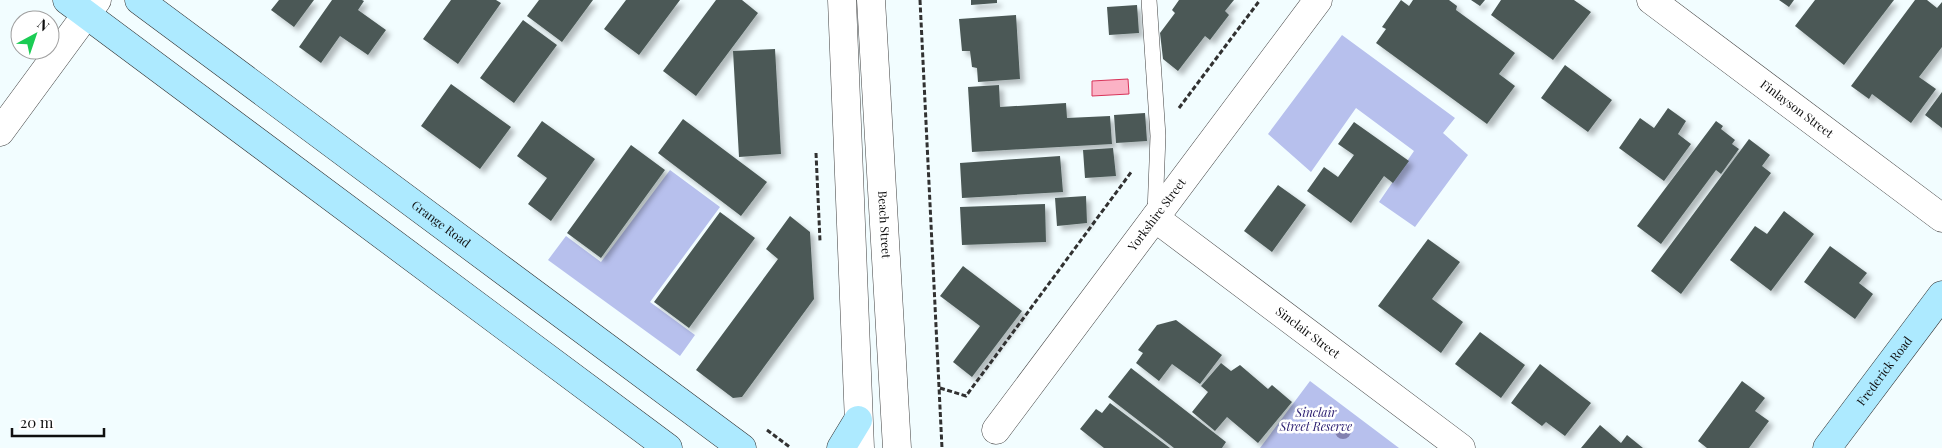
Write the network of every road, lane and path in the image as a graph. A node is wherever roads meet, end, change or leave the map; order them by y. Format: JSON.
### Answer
{"nodes":[{"id":1,"x":139,"y":0,"type":"edge"},
{"id":2,"x":842,"y":0,"type":"edge"},
{"id":3,"x":871,"y":0,"type":"edge"},
{"id":4,"x":920,"y":0,"type":"edge"},
{"id":5,"x":1149,"y":0,"type":"edge"},
{"id":6,"x":1260,"y":0,"type":"edge"},
{"id":7,"x":1318,"y":0,"type":"edge"},
{"id":8,"x":1651,"y":0,"type":"edge"},
{"id":9,"x":84,"y":5,"type":"edge"},
{"id":10,"x":0,"y":132,"type":"edge"},
{"id":11,"x":1158,"y":136,"type":"junction"},
{"id":12,"x":1155,"y":218,"type":"junction"},
{"id":13,"x":1942,"y":218,"type":"edge"},
{"id":14,"x":1942,"y":295,"type":"edge"},
{"id":15,"x":940,"y":388,"type":"junction"},
{"id":16,"x":858,"y":420,"type":"junction"},
{"id":17,"x":996,"y":430,"type":"dead end"},
{"id":18,"x":668,"y":448,"type":"edge"},
{"id":19,"x":742,"y":448,"type":"edge"},
{"id":20,"x":841,"y":448,"type":"edge"},
{"id":21,"x":860,"y":448,"type":"edge"},
{"id":22,"x":897,"y":448,"type":"edge"},
{"id":23,"x":942,"y":448,"type":"edge"},
{"id":24,"x":1461,"y":448,"type":"edge"},
{"id":25,"x":1827,"y":448,"type":"edge"}],
"edges":[{"from":1,"to":19,"type":"main road","name":"Grange Road"},
{"from":2,"to":16,"type":"street"},
{"from":3,"to":22,"type":"street","name":"Beach Street"},
{"from":4,"to":15,"type":"path"},
{"from":5,"to":11,"type":"lane"},
{"from":6,"to":11,"type":"path"},
{"from":7,"to":12,"type":"street","name":"Yorkshire Street"},
{"from":8,"to":13,"type":"street","name":"Finlayson Street"},
{"from":9,"to":10,"type":"street"},
{"from":9,"to":18,"type":"main road"},
{"from":11,"to":12,"type":"lane"},
{"from":11,"to":15,"type":"path"},
{"from":12,"to":17,"type":"street","name":"Yorkshire Street"},
{"from":12,"to":24,"type":"street","name":"Sinclair Street"},
{"from":14,"to":25,"type":"main road","name":"Frederick Road"},
{"from":15,"to":23,"type":"path"},
{"from":16,"to":20,"type":"main road"},
{"from":16,"to":21,"type":"street"}]}
